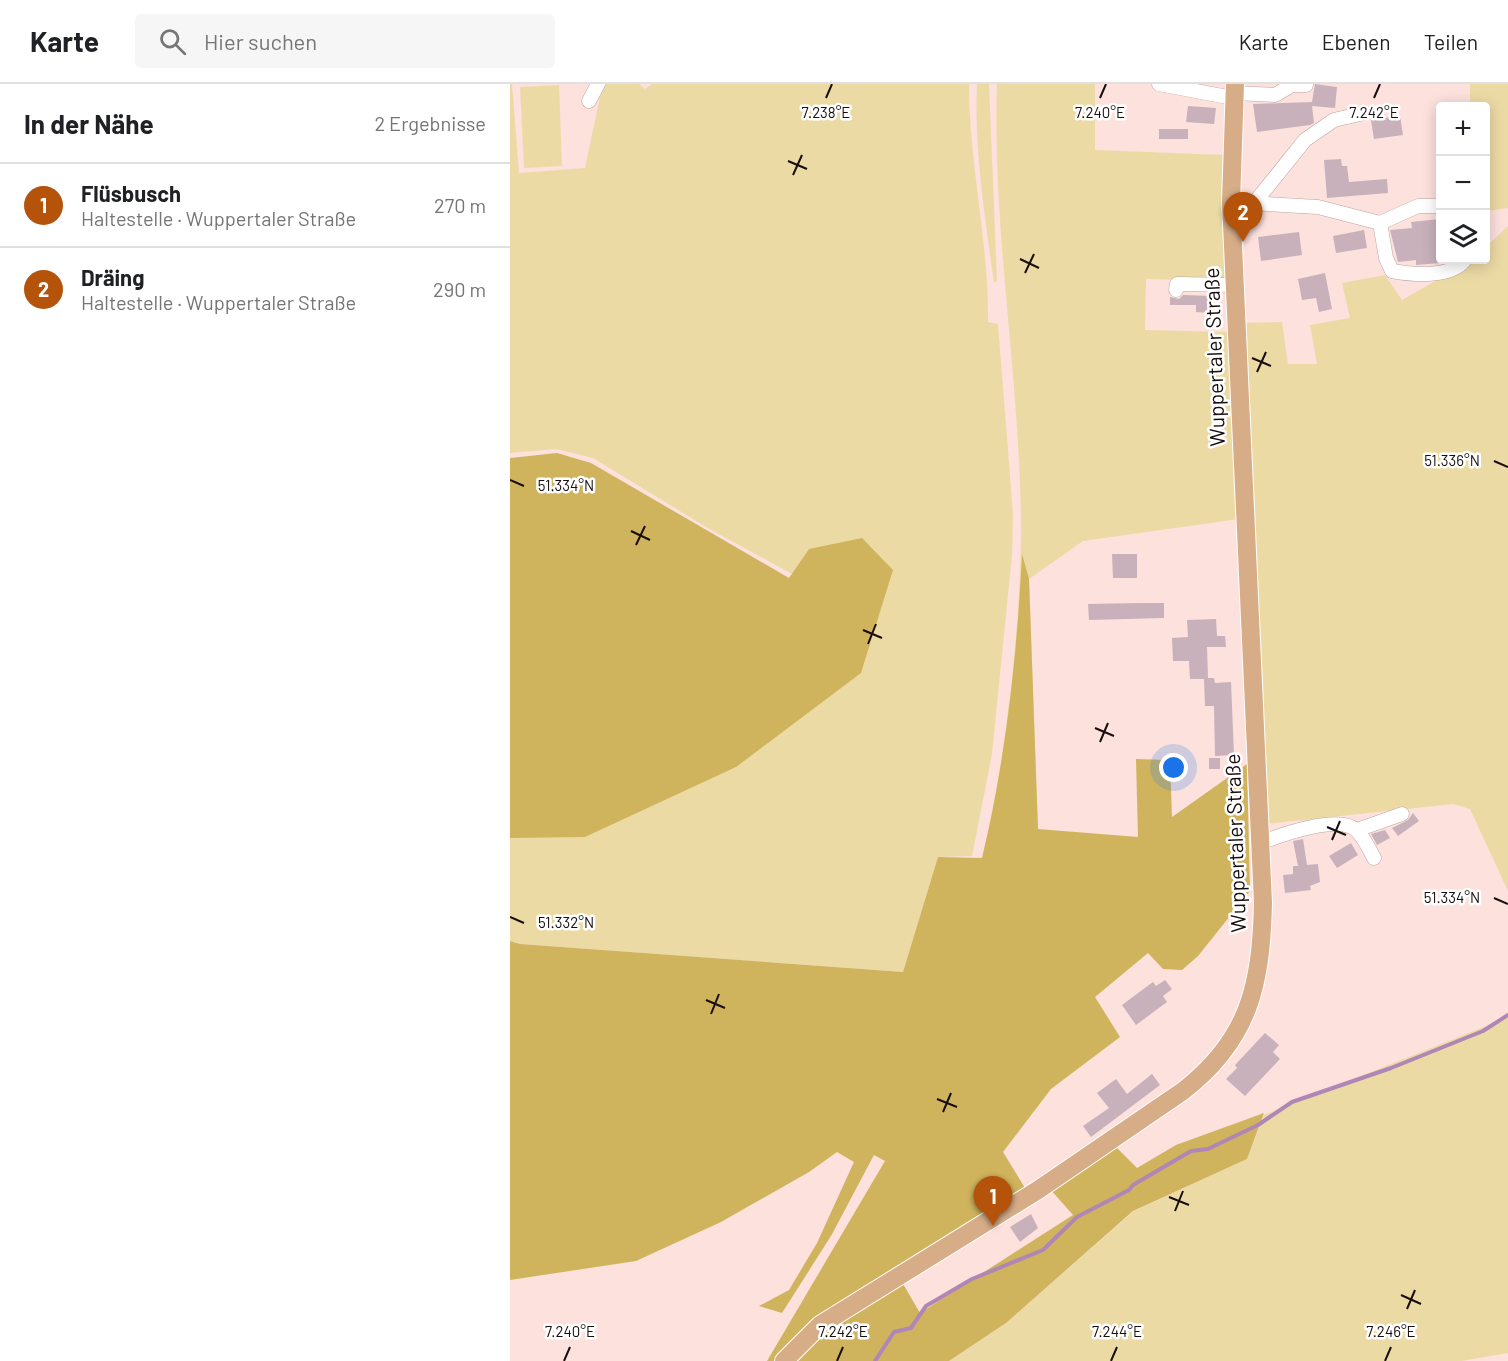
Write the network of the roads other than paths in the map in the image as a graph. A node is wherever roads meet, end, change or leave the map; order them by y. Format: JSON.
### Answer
{"nodes":[{"id":1,"x":598,"y":84,"type":"edge"},
{"id":2,"x":1159,"y":84,"type":"edge"},
{"id":3,"x":1306,"y":85,"type":"edge"},
{"id":4,"x":1234,"y":92,"type":"edge"},
{"id":5,"x":589,"y":101,"type":"dead end"},
{"id":6,"x":1364,"y":113,"type":"dead end"},
{"id":7,"x":1256,"y":201,"type":"junction"},
{"id":8,"x":1231,"y":202,"type":"junction"},
{"id":9,"x":1436,"y":206,"type":"edge"},
{"id":10,"x":1380,"y":223,"type":"junction"},
{"id":11,"x":1462,"y":264,"type":"edge"},
{"id":12,"x":1235,"y":285,"type":"junction"},
{"id":13,"x":1176,"y":290,"type":"dead end"},
{"id":14,"x":1402,"y":814,"type":"dead end"},
{"id":15,"x":1357,"y":830,"type":"junction"},
{"id":16,"x":1260,"y":843,"type":"junction"},
{"id":17,"x":1374,"y":858,"type":"dead end"},
{"id":18,"x":784,"y":1361,"type":"edge"}],
"edges":[{"from":1,"to":5,"type":"lane"},
{"from":2,"to":4,"type":"lane"},
{"from":3,"to":4,"type":"lane"},
{"from":4,"to":8,"type":"main road","name":"Wuppertaler Straße"},
{"from":6,"to":7,"type":"lane"},
{"from":7,"to":8,"type":"lane"},
{"from":7,"to":10,"type":"lane"},
{"from":8,"to":12,"type":"main road","name":"Wuppertaler Straße"},
{"from":9,"to":10,"type":"lane"},
{"from":10,"to":11,"type":"lane"},
{"from":12,"to":13,"type":"lane"},
{"from":12,"to":16,"type":"main road","name":"Wuppertaler Straße"},
{"from":14,"to":15,"type":"lane"},
{"from":15,"to":16,"type":"lane"},
{"from":15,"to":17,"type":"lane"},
{"from":16,"to":18,"type":"main road","name":"Wuppertaler Straße"}]}
